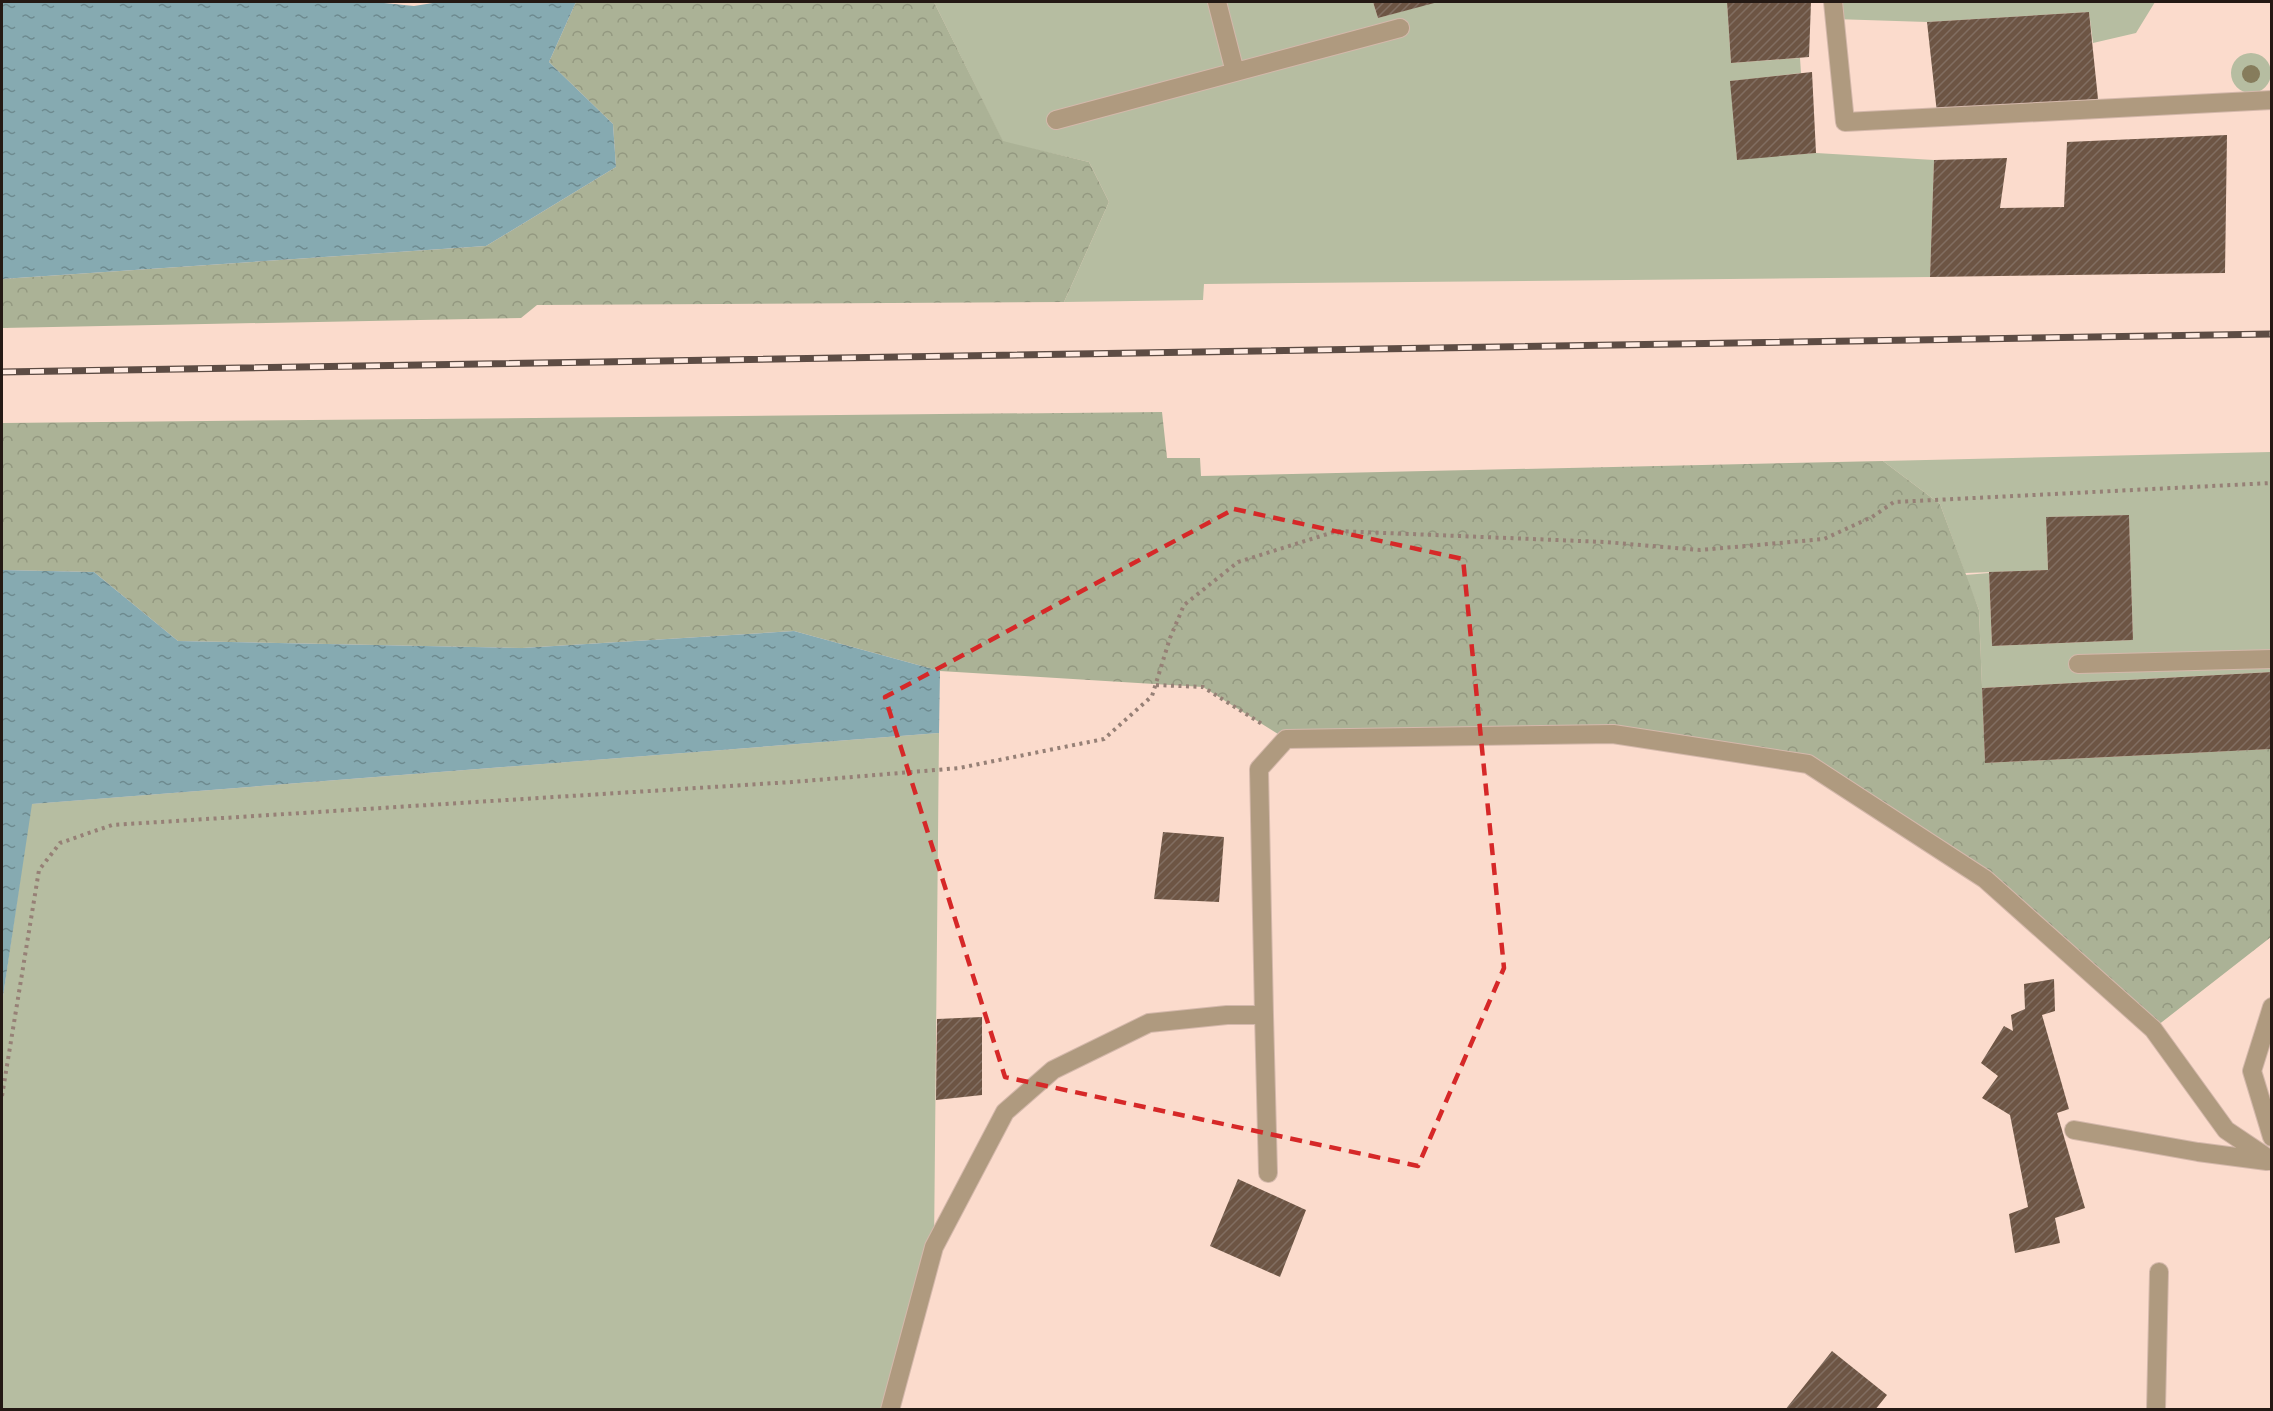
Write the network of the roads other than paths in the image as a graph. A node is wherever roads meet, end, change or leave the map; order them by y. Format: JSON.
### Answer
{"nodes":[{"id":1,"x":1218,"y":2,"type":"edge"},
{"id":2,"x":1833,"y":2,"type":"edge"},
{"id":3,"x":1400,"y":28,"type":"dead end"},
{"id":4,"x":1234,"y":72,"type":"junction"},
{"id":5,"x":2271,"y":100,"type":"edge"},
{"id":6,"x":1056,"y":120,"type":"dead end"},
{"id":7,"x":2271,"y":659,"type":"edge"},
{"id":8,"x":2078,"y":664,"type":"dead end"},
{"id":9,"x":2271,"y":1008,"type":"edge"},
{"id":10,"x":1264,"y":1015,"type":"junction"},
{"id":11,"x":2074,"y":1130,"type":"dead end"},
{"id":12,"x":2271,"y":1137,"type":"edge"},
{"id":13,"x":2271,"y":1161,"type":"edge"},
{"id":14,"x":1268,"y":1173,"type":"dead end"},
{"id":15,"x":2159,"y":1272,"type":"dead end"},
{"id":16,"x":890,"y":1410,"type":"edge"},
{"id":17,"x":2156,"y":1410,"type":"edge"}],
"edges":[{"from":1,"to":4,"type":"street"},
{"from":2,"to":5,"type":"street"},
{"from":3,"to":4,"type":"street"},
{"from":4,"to":6,"type":"street"},
{"from":7,"to":8,"type":"street"},
{"from":9,"to":12,"type":"street"},
{"from":10,"to":13,"type":"street"},
{"from":10,"to":14,"type":"street"},
{"from":10,"to":16,"type":"street"},
{"from":11,"to":13,"type":"street"},
{"from":15,"to":17,"type":"street"}]}
